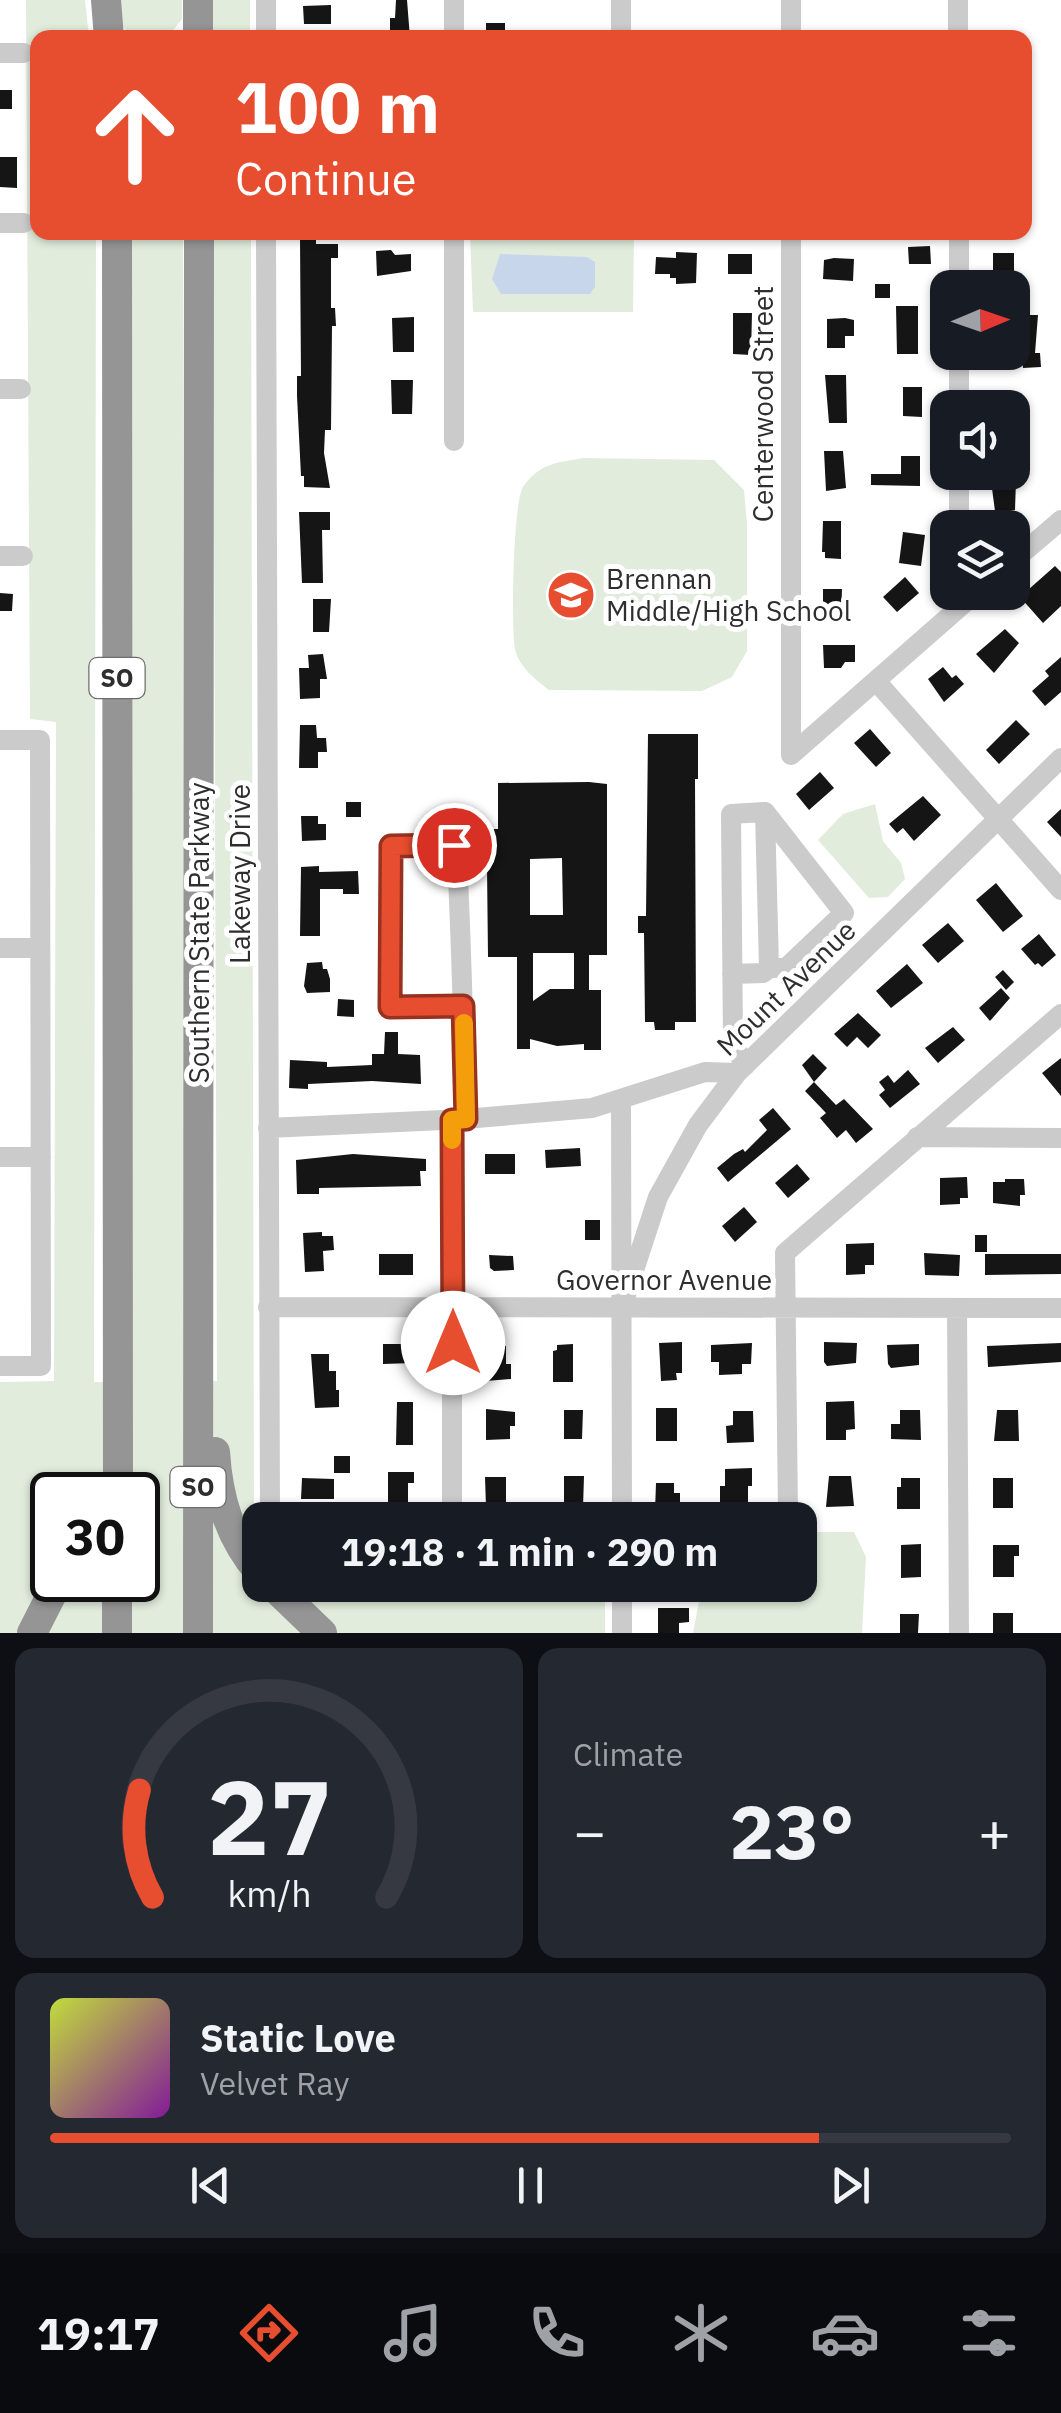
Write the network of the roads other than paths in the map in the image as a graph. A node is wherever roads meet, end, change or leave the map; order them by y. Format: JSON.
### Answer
{"nodes":[{"id":1,"x":266,"y":0,"type":"edge"},
{"id":2,"x":454,"y":0,"type":"edge"},
{"id":3,"x":622,"y":0,"type":"edge"},
{"id":4,"x":791,"y":0,"type":"edge"},
{"id":5,"x":958,"y":0,"type":"edge"},
{"id":6,"x":266,"y":30,"type":"edge"},
{"id":7,"x":454,"y":30,"type":"edge"},
{"id":8,"x":622,"y":30,"type":"edge"},
{"id":9,"x":791,"y":30,"type":"edge"},
{"id":10,"x":958,"y":30,"type":"edge"},
{"id":11,"x":0,"y":53,"type":"edge"},
{"id":12,"x":24,"y":53,"type":"dead end"},
{"id":13,"x":24,"y":222,"type":"dead end"},
{"id":14,"x":0,"y":223,"type":"edge"},
{"id":15,"x":117,"y":240,"type":"edge"},
{"id":16,"x":199,"y":240,"type":"edge"},
{"id":17,"x":266,"y":240,"type":"edge"},
{"id":18,"x":454,"y":240,"type":"edge"},
{"id":19,"x":791,"y":240,"type":"edge"},
{"id":20,"x":958,"y":240,"type":"edge"},
{"id":21,"x":958,"y":270,"type":"edge"},
{"id":22,"x":454,"y":441,"type":"dead end"},
{"id":23,"x":1061,"y":520,"type":"edge"},
{"id":24,"x":1030,"y":547,"type":"edge"},
{"id":25,"x":0,"y":556,"type":"edge"},
{"id":26,"x":23,"y":556,"type":"dead end"},
{"id":27,"x":949,"y":610,"type":"edge"},
{"id":28,"x":876,"y":681,"type":"junction"},
{"id":29,"x":0,"y":740,"type":"edge"},
{"id":30,"x":1061,"y":758,"type":"edge"},
{"id":31,"x":765,"y":812,"type":"junction"},
{"id":32,"x":998,"y":822,"type":"junction"},
{"id":33,"x":1061,"y":890,"type":"edge"},
{"id":34,"x":0,"y":948,"type":"edge"},
{"id":35,"x":40,"y":948,"type":"junction"},
{"id":36,"x":769,"y":968,"type":"junction"},
{"id":37,"x":732,"y":981,"type":"junction"},
{"id":38,"x":463,"y":1006,"type":"junction"},
{"id":39,"x":1061,"y":1014,"type":"edge"},
{"id":40,"x":741,"y":1069,"type":"junction"},
{"id":41,"x":621,"y":1100,"type":"junction"},
{"id":42,"x":459,"y":1119,"type":"junction"},
{"id":43,"x":268,"y":1128,"type":"junction"},
{"id":44,"x":916,"y":1137,"type":"junction"},
{"id":45,"x":1061,"y":1138,"type":"edge"},
{"id":46,"x":0,"y":1157,"type":"edge"},
{"id":47,"x":41,"y":1157,"type":"junction"},
{"id":48,"x":268,"y":1307,"type":"junction"},
{"id":49,"x":622,"y":1307,"type":"junction"},
{"id":50,"x":453,"y":1308,"type":"junction"},
{"id":51,"x":787,"y":1308,"type":"junction"},
{"id":52,"x":957,"y":1308,"type":"junction"},
{"id":53,"x":1061,"y":1308,"type":"edge"},
{"id":54,"x":199,"y":1341,"type":"junction"},
{"id":55,"x":118,"y":1342,"type":"junction"},
{"id":56,"x":0,"y":1366,"type":"edge"},
{"id":57,"x":100,"y":1472,"type":"edge"},
{"id":58,"x":118,"y":1472,"type":"edge"},
{"id":59,"x":270,"y":1502,"type":"edge"},
{"id":60,"x":452,"y":1502,"type":"edge"},
{"id":61,"x":622,"y":1502,"type":"edge"},
{"id":62,"x":788,"y":1502,"type":"edge"},
{"id":63,"x":242,"y":1549,"type":"edge"},
{"id":64,"x":48,"y":1602,"type":"edge"},
{"id":65,"x":118,"y":1602,"type":"edge"},
{"id":66,"x":290,"y":1602,"type":"edge"},
{"id":67,"x":622,"y":1602,"type":"edge"},
{"id":68,"x":32,"y":1633,"type":"edge"},
{"id":69,"x":117,"y":1633,"type":"edge"},
{"id":70,"x":198,"y":1633,"type":"edge"},
{"id":71,"x":322,"y":1633,"type":"edge"},
{"id":72,"x":622,"y":1633,"type":"edge"},
{"id":73,"x":960,"y":1633,"type":"edge"}],
"edges":[{"from":1,"to":6,"type":"street"},
{"from":2,"to":7,"type":"street"},
{"from":3,"to":8,"type":"street"},
{"from":4,"to":9,"type":"street"},
{"from":5,"to":10,"type":"street"},
{"from":11,"to":12,"type":"street"},
{"from":13,"to":14,"type":"street"},
{"from":15,"to":55,"type":"highway","number":"SO"},
{"from":16,"to":54,"type":"highway","name":"Southern State Parkway","number":"SO"},
{"from":17,"to":43,"type":"street","name":"Lakeway Drive"},
{"from":18,"to":22,"type":"street"},
{"from":19,"to":28,"type":"street","name":"Centerwood Street"},
{"from":20,"to":21,"type":"street"},
{"from":23,"to":24,"type":"street"},
{"from":25,"to":26,"type":"street"},
{"from":27,"to":28,"type":"street"},
{"from":28,"to":32,"type":"street"},
{"from":29,"to":35,"type":"street"},
{"from":30,"to":32,"type":"street","name":"Mount Avenue"},
{"from":31,"to":36,"type":"street"},
{"from":31,"to":36,"type":"street"},
{"from":31,"to":37,"type":"street"},
{"from":32,"to":33,"type":"street"},
{"from":32,"to":40,"type":"street","name":"Mount Avenue"},
{"from":34,"to":35,"type":"street"},
{"from":35,"to":47,"type":"street"},
{"from":36,"to":37,"type":"street"},
{"from":37,"to":40,"type":"street"},
{"from":38,"to":38,"type":"street"},
{"from":38,"to":42,"type":"street"},
{"from":39,"to":44,"type":"street"},
{"from":40,"to":41,"type":"street"},
{"from":40,"to":49,"type":"street","name":"Mount Avenue"},
{"from":41,"to":42,"type":"street"},
{"from":41,"to":49,"type":"street"},
{"from":42,"to":43,"type":"street"},
{"from":42,"to":50,"type":"street"},
{"from":43,"to":48,"type":"street","name":"Lakeway Drive"},
{"from":44,"to":45,"type":"street"},
{"from":44,"to":51,"type":"street"},
{"from":46,"to":47,"type":"street"},
{"from":47,"to":56,"type":"street"},
{"from":48,"to":50,"type":"street","name":"Governor Avenue"},
{"from":48,"to":59,"type":"street","name":"Lakeway Drive"},
{"from":49,"to":50,"type":"street","name":"Governor Avenue"},
{"from":49,"to":51,"type":"street","name":"Governor Avenue"},
{"from":49,"to":61,"type":"street"},
{"from":50,"to":60,"type":"street"},
{"from":51,"to":52,"type":"street","name":"Governor Avenue"},
{"from":51,"to":62,"type":"street"},
{"from":52,"to":53,"type":"street","name":"Governor Avenue"},
{"from":52,"to":73,"type":"street"},
{"from":54,"to":63,"type":"highway"},
{"from":54,"to":70,"type":"highway","name":"Southern State Parkway","number":"SO"},
{"from":55,"to":57,"type":"highway"},
{"from":55,"to":58,"type":"highway","number":"SO"},
{"from":64,"to":68,"type":"highway"},
{"from":65,"to":69,"type":"highway"},
{"from":66,"to":71,"type":"highway"},
{"from":67,"to":72,"type":"street"}]}
